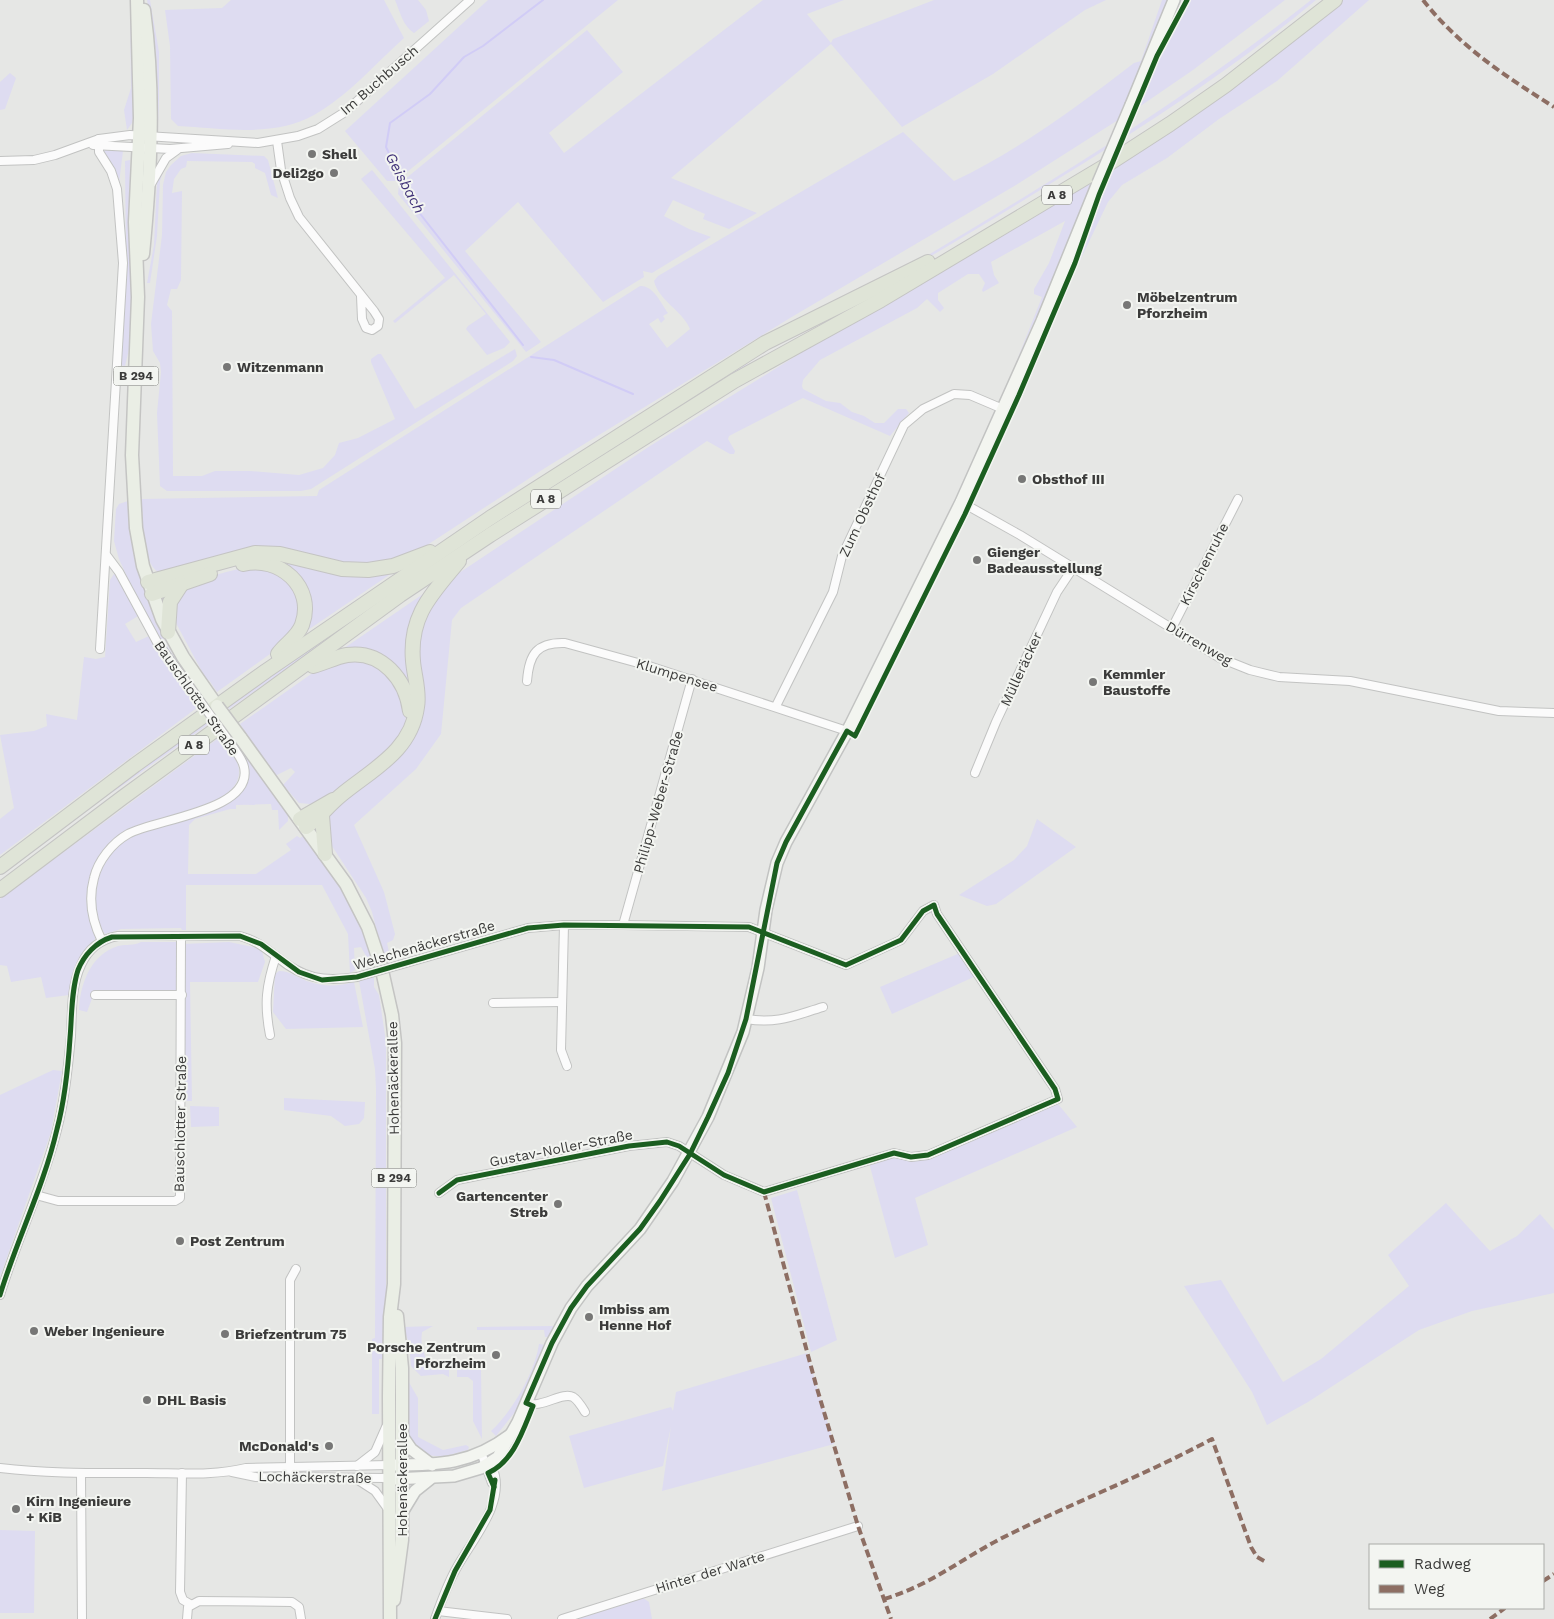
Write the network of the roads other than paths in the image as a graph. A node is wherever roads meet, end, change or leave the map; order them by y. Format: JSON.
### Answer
{"nodes":[{"id":1,"x":137,"y":0,"type":"edge"},
{"id":2,"x":143,"y":0,"type":"edge"},
{"id":3,"x":470,"y":0,"type":"edge"},
{"id":4,"x":1174,"y":0,"type":"edge"},
{"id":5,"x":1326,"y":0,"type":"edge"},
{"id":6,"x":1335,"y":0,"type":"edge"},
{"id":7,"x":144,"y":141,"type":"junction"},
{"id":8,"x":276,"y":141,"type":"junction"},
{"id":9,"x":99,"y":142,"type":"junction"},
{"id":10,"x":237,"y":142,"type":"junction"},
{"id":11,"x":178,"y":149,"type":"junction"},
{"id":12,"x":0,"y":161,"type":"edge"},
{"id":13,"x":148,"y":189,"type":"junction"},
{"id":14,"x":361,"y":296,"type":"dead end"},
{"id":15,"x":138,"y":297,"type":"junction"},
{"id":16,"x":1003,"y":409,"type":"junction"},
{"id":17,"x":1238,"y":499,"type":"dead end"},
{"id":18,"x":961,"y":502,"type":"junction"},
{"id":19,"x":447,"y":546,"type":"junction"},
{"id":20,"x":468,"y":549,"type":"junction"},
{"id":21,"x":107,"y":556,"type":"junction"},
{"id":22,"x":1073,"y":568,"type":"junction"},
{"id":23,"x":181,"y":585,"type":"junction"},
{"id":24,"x":150,"y":588,"type":"junction"},
{"id":25,"x":1172,"y":628,"type":"junction"},
{"id":26,"x":168,"y":632,"type":"junction"},
{"id":27,"x":100,"y":649,"type":"dead end"},
{"id":28,"x":302,"y":668,"type":"junction"},
{"id":29,"x":266,"y":671,"type":"junction"},
{"id":30,"x":692,"y":679,"type":"junction"},
{"id":31,"x":527,"y":681,"type":"dead end"},
{"id":32,"x":776,"y":706,"type":"junction"},
{"id":33,"x":1554,"y":713,"type":"edge"},
{"id":34,"x":412,"y":725,"type":"junction"},
{"id":35,"x":847,"y":731,"type":"junction"},
{"id":36,"x":235,"y":740,"type":"junction"},
{"id":37,"x":975,"y":773,"type":"dead end"},
{"id":38,"x":338,"y":797,"type":"junction"},
{"id":39,"x":322,"y":816,"type":"junction"},
{"id":40,"x":303,"y":823,"type":"junction"},
{"id":41,"x":325,"y":854,"type":"junction"},
{"id":42,"x":0,"y":867,"type":"edge"},
{"id":43,"x":0,"y":890,"type":"edge"},
{"id":44,"x":934,"y":905,"type":"joint"},
{"id":45,"x":564,"y":925,"type":"junction"},
{"id":46,"x":623,"y":925,"type":"junction"},
{"id":47,"x":764,"y":932,"type":"junction"},
{"id":48,"x":181,"y":936,"type":"junction"},
{"id":49,"x":102,"y":941,"type":"junction"},
{"id":50,"x":276,"y":956,"type":"junction"},
{"id":51,"x":95,"y":995,"type":"dead end"},
{"id":52,"x":182,"y":995,"type":"junction"},
{"id":53,"x":562,"y":1002,"type":"junction"},
{"id":54,"x":493,"y":1004,"type":"dead end"},
{"id":55,"x":823,"y":1007,"type":"dead end"},
{"id":56,"x":746,"y":1019,"type":"junction"},
{"id":57,"x":270,"y":1035,"type":"dead end"},
{"id":58,"x":567,"y":1066,"type":"dead end"},
{"id":59,"x":690,"y":1154,"type":"junction"},
{"id":60,"x":438,"y":1193,"type":"dead end"},
{"id":61,"x":36,"y":1195,"type":"junction"},
{"id":62,"x":296,"y":1269,"type":"dead end"},
{"id":63,"x":394,"y":1284,"type":"junction"},
{"id":64,"x":0,"y":1295,"type":"edge"},
{"id":65,"x":526,"y":1403,"type":"junction"},
{"id":66,"x":585,"y":1412,"type":"dead end"},
{"id":67,"x":389,"y":1418,"type":"junction"},
{"id":68,"x":510,"y":1435,"type":"junction"},
{"id":69,"x":402,"y":1436,"type":"junction"},
{"id":70,"x":481,"y":1452,"type":"junction"},
{"id":71,"x":487,"y":1464,"type":"junction"},
{"id":72,"x":389,"y":1465,"type":"junction"},
{"id":73,"x":402,"y":1465,"type":"junction"},
{"id":74,"x":432,"y":1465,"type":"junction"},
{"id":75,"x":357,"y":1466,"type":"junction"},
{"id":76,"x":290,"y":1467,"type":"junction"},
{"id":77,"x":0,"y":1468,"type":"edge"},
{"id":78,"x":230,"y":1472,"type":"junction"},
{"id":79,"x":81,"y":1473,"type":"junction"},
{"id":80,"x":182,"y":1473,"type":"junction"},
{"id":81,"x":290,"y":1476,"type":"junction"},
{"id":82,"x":352,"y":1478,"type":"junction"},
{"id":83,"x":388,"y":1478,"type":"junction"},
{"id":84,"x":432,"y":1478,"type":"junction"},
{"id":85,"x":402,"y":1479,"type":"junction"},
{"id":86,"x":388,"y":1509,"type":"junction"},
{"id":87,"x":401,"y":1514,"type":"junction"},
{"id":88,"x":858,"y":1526,"type":"dead end"},
{"id":89,"x":190,"y":1604,"type":"junction"},
{"id":90,"x":437,"y":1615,"type":"edge"},
{"id":91,"x":390,"y":1617,"type":"edge"},
{"id":92,"x":82,"y":1619,"type":"edge"},
{"id":93,"x":187,"y":1619,"type":"edge"},
{"id":94,"x":301,"y":1619,"type":"edge"},
{"id":95,"x":507,"y":1619,"type":"edge"},
{"id":96,"x":562,"y":1619,"type":"edge"}],
"edges":[{"from":1,"to":7,"type":"main road","number":"B 294"},
{"from":2,"to":7,"type":"main road","number":"B 294"},
{"from":3,"to":8,"type":"street","name":"Im Buchbusch"},
{"from":4,"to":16,"type":"street","name":"Lochäckerstraße","bridge":true},
{"from":5,"to":19,"type":"highway","number":"A 8"},
{"from":6,"to":20,"type":"highway","number":"A 8"},
{"from":7,"to":9,"type":"street"},
{"from":7,"to":10,"type":"street","name":"Im Buchbusch"},
{"from":7,"to":11,"type":"street","name":"Im Buchbusch"},
{"from":7,"to":13,"type":"main road","number":"B 294"},
{"from":7,"to":15,"type":"main road","number":"B 294"},
{"from":8,"to":10,"type":"street","name":"Im Buchbusch"},
{"from":8,"to":14,"type":"street"},
{"from":9,"to":12,"type":"street"},
{"from":9,"to":21,"type":"street"},
{"from":10,"to":11,"type":"street","name":"Im Buchbusch"},
{"from":11,"to":13,"type":"street"},
{"from":13,"to":15,"type":"main road","number":"B 294"},
{"from":15,"to":24,"type":"main road","number":"B 294"},
{"from":16,"to":18,"type":"street","name":"Lochäckerstraße"},
{"from":16,"to":32,"type":"street","name":"Zum Obsthof"},
{"from":17,"to":25,"type":"street","name":"Kirschenruhe"},
{"from":18,"to":22,"type":"street","name":"Dürrenweg"},
{"from":18,"to":35,"type":"street","name":"Lochäckerstraße"},
{"from":19,"to":24,"type":"highway"},
{"from":19,"to":29,"type":"highway","number":"A 8"},
{"from":20,"to":28,"type":"highway","number":"A 8"},
{"from":20,"to":34,"type":"highway"},
{"from":21,"to":27,"type":"street"},
{"from":21,"to":36,"type":"street","name":"Bauschlotter Straße","bridge":true},
{"from":22,"to":25,"type":"street","name":"Dürrenweg"},
{"from":22,"to":37,"type":"street","name":"Mülleräcker"},
{"from":23,"to":24,"type":"highway"},
{"from":23,"to":26,"type":"highway"},
{"from":23,"to":29,"type":"highway"},
{"from":24,"to":26,"type":"main road","number":"B 294"},
{"from":25,"to":33,"type":"street","name":"Dürrenweg"},
{"from":26,"to":36,"type":"main road","number":"B 294","bridge":true},
{"from":28,"to":34,"type":"highway"},
{"from":28,"to":43,"type":"highway","number":"A 8"},
{"from":29,"to":42,"type":"highway","number":"A 8"},
{"from":30,"to":31,"type":"street","name":"Klumpensee"},
{"from":30,"to":32,"type":"street","name":"Klumpensee"},
{"from":30,"to":46,"type":"street","name":"Philipp-Weber-Straße"},
{"from":32,"to":35,"type":"street","name":"Klumpensee"},
{"from":34,"to":38,"type":"highway"},
{"from":35,"to":47,"type":"street","name":"Lochäckerstraße"},
{"from":36,"to":40,"type":"main road","name":"Hohenäckerallee","number":"B 294"},
{"from":36,"to":49,"type":"street","name":"Bauschlotter Straße"},
{"from":38,"to":39,"type":"highway"},
{"from":38,"to":40,"type":"highway"},
{"from":39,"to":40,"type":"highway"},
{"from":39,"to":41,"type":"highway"},
{"from":40,"to":41,"type":"main road","name":"Hohenäckerallee","number":"B 294"},
{"from":41,"to":63,"type":"main road","name":"Hohenäckerallee","number":"B 294"},
{"from":44,"to":47,"type":"street","name":"Welschenäckerstraße"},
{"from":44,"to":59,"type":"street","name":"Gustav-Noller-Straße"},
{"from":45,"to":46,"type":"street","name":"Welschenäckerstraße"},
{"from":45,"to":50,"type":"street","name":"Welschenäckerstraße","bridge":true},
{"from":45,"to":53,"type":"street"},
{"from":46,"to":47,"type":"street","name":"Welschenäckerstraße"},
{"from":47,"to":56,"type":"street","name":"Lochäckerstraße"},
{"from":48,"to":49,"type":"street","name":"Welschenäckerstraße"},
{"from":48,"to":50,"type":"street","name":"Welschenäckerstraße"},
{"from":48,"to":52,"type":"street","name":"Bauschlotter Straße"},
{"from":49,"to":61,"type":"street"},
{"from":50,"to":57,"type":"street"},
{"from":51,"to":52,"type":"street"},
{"from":52,"to":61,"type":"street","name":"Bauschlotter Straße"},
{"from":53,"to":54,"type":"street"},
{"from":53,"to":58,"type":"street"},
{"from":55,"to":56,"type":"street"},
{"from":56,"to":59,"type":"street","name":"Lochäckerstraße"},
{"from":59,"to":60,"type":"street","name":"Gustav-Noller-Straße"},
{"from":59,"to":65,"type":"street","name":"Lochäckerstraße"},
{"from":61,"to":64,"type":"street"},
{"from":62,"to":76,"type":"street"},
{"from":63,"to":67,"type":"main road","name":"Hohenäckerallee","number":"B 294"},
{"from":63,"to":69,"type":"main road","name":"Hohenäckerallee","number":"B 294"},
{"from":65,"to":66,"type":"street"},
{"from":65,"to":68,"type":"street","name":"Lochäckerstraße"},
{"from":67,"to":72,"type":"main road","name":"Hohenäckerallee","number":"B 294"},
{"from":67,"to":75,"type":"street"},
{"from":68,"to":70,"type":"street","name":"Lochäckerstraße"},
{"from":68,"to":71,"type":"street","name":"Lochäckerstraße"},
{"from":69,"to":73,"type":"main road","name":"Hohenäckerallee","number":"B 294"},
{"from":69,"to":74,"type":"street"},
{"from":70,"to":71,"type":"street"},
{"from":70,"to":74,"type":"street","name":"Lochäckerstraße"},
{"from":71,"to":84,"type":"street","name":"Lochäckerstraße"},
{"from":71,"to":90,"type":"street"},
{"from":72,"to":73,"type":"street","name":"Lochäckerstraße"},
{"from":72,"to":75,"type":"street","name":"Lochäckerstraße"},
{"from":72,"to":83,"type":"main road","name":"Hohenäckerallee","number":"B 294"},
{"from":73,"to":74,"type":"street","name":"Lochäckerstraße"},
{"from":73,"to":85,"type":"main road","name":"Hohenäckerallee","number":"B 294"},
{"from":75,"to":76,"type":"street","name":"Lochäckerstraße"},
{"from":76,"to":78,"type":"street","name":"Lochäckerstraße"},
{"from":76,"to":81,"type":"street"},
{"from":77,"to":79,"type":"street","name":"Lochäckerstraße"},
{"from":78,"to":80,"type":"street","name":"Lochäckerstraße"},
{"from":78,"to":81,"type":"street","name":"Lochäckerstraße"},
{"from":79,"to":80,"type":"street","name":"Lochäckerstraße"},
{"from":79,"to":92,"type":"street"},
{"from":80,"to":89,"type":"street"},
{"from":81,"to":82,"type":"street","name":"Lochäckerstraße"},
{"from":82,"to":83,"type":"street","name":"Lochäckerstraße"},
{"from":82,"to":86,"type":"street"},
{"from":83,"to":85,"type":"street","name":"Lochäckerstraße"},
{"from":83,"to":86,"type":"main road","name":"Hohenäckerallee","number":"B 294"},
{"from":84,"to":85,"type":"street","name":"Lochäckerstraße"},
{"from":84,"to":87,"type":"street"},
{"from":85,"to":87,"type":"main road","name":"Hohenäckerallee","number":"B 294"},
{"from":86,"to":91,"type":"main road","name":"Hohenäckerallee","number":"B 294"},
{"from":87,"to":91,"type":"main road","name":"Hohenäckerallee","number":"B 294"},
{"from":88,"to":96,"type":"street","name":"Hinter der Warte"},
{"from":89,"to":93,"type":"street"},
{"from":89,"to":94,"type":"street"},
{"from":90,"to":95,"type":"street"}]}
